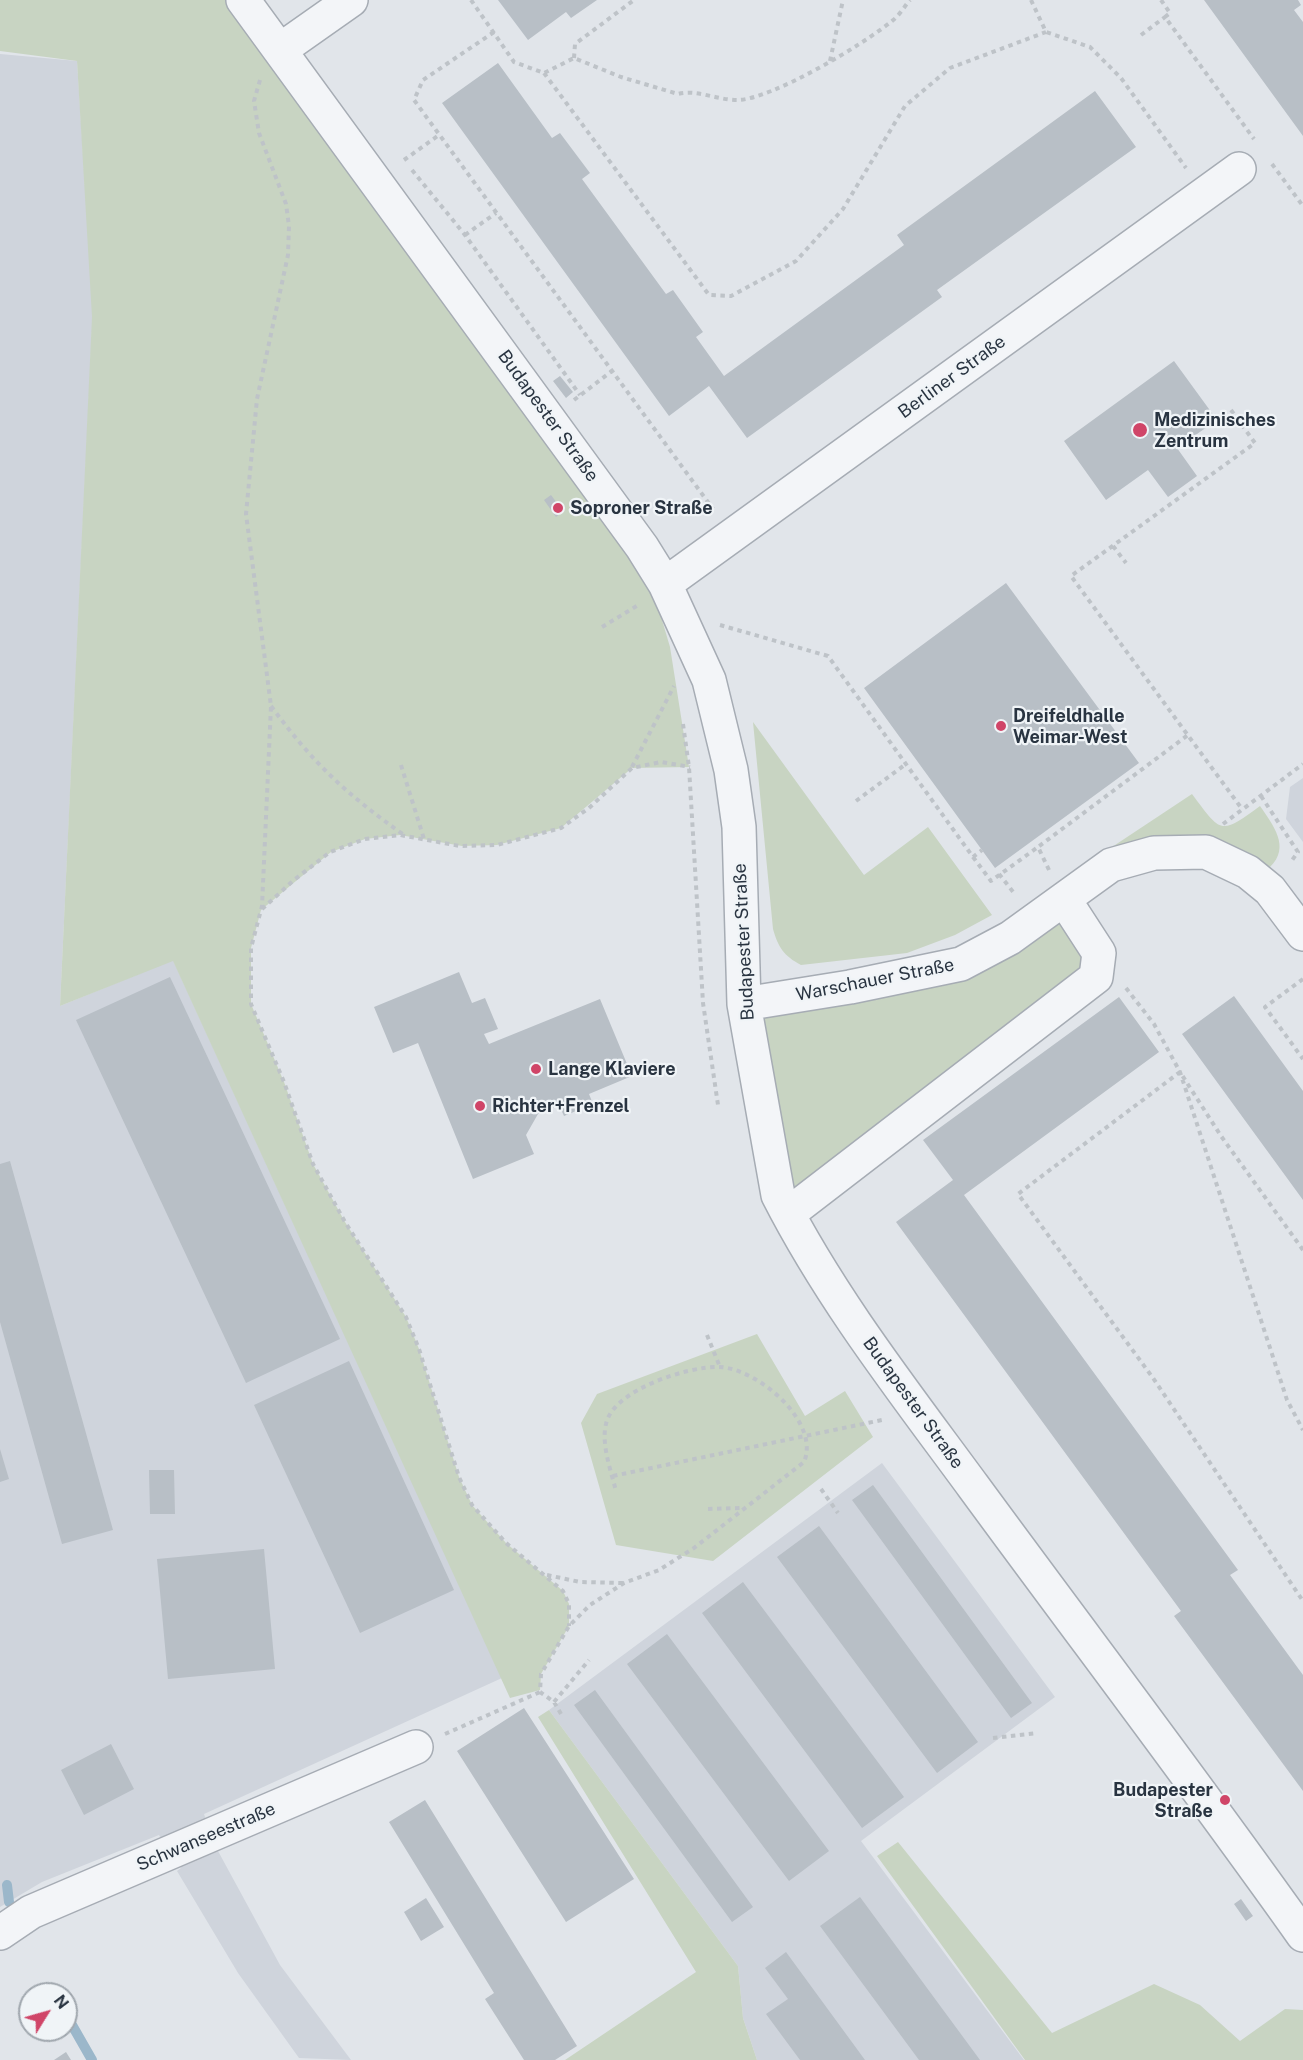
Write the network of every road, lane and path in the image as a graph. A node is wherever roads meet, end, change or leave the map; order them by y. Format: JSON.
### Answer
{"nodes":[{"id":1,"x":243,"y":0,"type":"edge"},
{"id":2,"x":351,"y":0,"type":"edge"},
{"id":3,"x":471,"y":0,"type":"edge"},
{"id":4,"x":634,"y":0,"type":"edge"},
{"id":5,"x":843,"y":0,"type":"edge"},
{"id":6,"x":910,"y":0,"type":"edge"},
{"id":7,"x":1031,"y":0,"type":"edge"},
{"id":8,"x":1161,"y":0,"type":"edge"},
{"id":9,"x":1165,"y":17,"type":"junction"},
{"id":10,"x":494,"y":32,"type":"junction"},
{"id":11,"x":1047,"y":32,"type":"junction"},
{"id":12,"x":1141,"y":35,"type":"dead end"},
{"id":13,"x":280,"y":50,"type":"junction"},
{"id":14,"x":574,"y":58,"type":"junction"},
{"id":15,"x":830,"y":61,"type":"junction"},
{"id":16,"x":544,"y":73,"type":"junction"},
{"id":17,"x":439,"y":135,"type":"junction"},
{"id":18,"x":1248,"y":156,"type":"joint"},
{"id":19,"x":404,"y":160,"type":"dead end"},
{"id":20,"x":1271,"y":162,"type":"dead end"},
{"id":21,"x":1204,"y":194,"type":"junction"},
{"id":22,"x":1303,"y":206,"type":"edge"},
{"id":23,"x":496,"y":213,"type":"junction"},
{"id":24,"x":465,"y":235,"type":"dead end"},
{"id":25,"x":612,"y":371,"type":"junction"},
{"id":26,"x":1231,"y":410,"type":"dead end"},
{"id":27,"x":550,"y":418,"type":"junction"},
{"id":28,"x":733,"y":536,"type":"junction"},
{"id":29,"x":1113,"y":546,"type":"junction"},
{"id":30,"x":1126,"y":563,"type":"dead end"},
{"id":31,"x":665,"y":586,"type":"junction"},
{"id":32,"x":602,"y":627,"type":"dead end"},
{"id":33,"x":690,"y":636,"type":"junction"},
{"id":34,"x":678,"y":691,"type":"dead end"},
{"id":35,"x":271,"y":706,"type":"junction"},
{"id":36,"x":681,"y":713,"type":"dead end"},
{"id":37,"x":1188,"y":735,"type":"junction"},
{"id":38,"x":906,"y":764,"type":"junction"},
{"id":39,"x":1303,"y":764,"type":"edge"},
{"id":40,"x":401,"y":765,"type":"dead end"},
{"id":41,"x":688,"y":767,"type":"junction"},
{"id":42,"x":632,"y":768,"type":"junction"},
{"id":43,"x":731,"y":770,"type":"junction"},
{"id":44,"x":1261,"y":796,"type":"junction"},
{"id":45,"x":856,"y":801,"type":"dead end"},
{"id":46,"x":1242,"y":809,"type":"junction"},
{"id":47,"x":1220,"y":826,"type":"dead end"},
{"id":48,"x":404,"y":836,"type":"junction"},
{"id":49,"x":424,"y":839,"type":"junction"},
{"id":50,"x":1038,"y":847,"type":"junction"},
{"id":51,"x":982,"y":850,"type":"dead end"},
{"id":52,"x":973,"y":857,"type":"junction"},
{"id":53,"x":999,"y":874,"type":"junction"},
{"id":54,"x":1270,"y":890,"type":"junction"},
{"id":55,"x":1018,"y":899,"type":"dead end"},
{"id":56,"x":1064,"y":899,"type":"junction"},
{"id":57,"x":261,"y":910,"type":"junction"},
{"id":58,"x":1303,"y":934,"type":"edge"},
{"id":59,"x":1099,"y":953,"type":"junction"},
{"id":60,"x":1303,"y":979,"type":"edge"},
{"id":61,"x":744,"y":1004,"type":"junction"},
{"id":62,"x":1303,"y":1059,"type":"edge"},
{"id":63,"x":1180,"y":1071,"type":"junction"},
{"id":64,"x":718,"y":1105,"type":"dead end"},
{"id":65,"x":788,"y":1214,"type":"junction"},
{"id":66,"x":1303,"y":1250,"type":"edge"},
{"id":67,"x":707,"y":1335,"type":"dead end"},
{"id":68,"x":720,"y":1367,"type":"junction"},
{"id":69,"x":881,"y":1421,"type":"dead end"},
{"id":70,"x":1303,"y":1430,"type":"edge"},
{"id":71,"x":806,"y":1435,"type":"junction"},
{"id":72,"x":613,"y":1476,"type":"junction"},
{"id":73,"x":821,"y":1489,"type":"dead end"},
{"id":74,"x":616,"y":1491,"type":"dead end"},
{"id":75,"x":744,"y":1508,"type":"junction"},
{"id":76,"x":708,"y":1509,"type":"dead end"},
{"id":77,"x":838,"y":1513,"type":"dead end"},
{"id":78,"x":546,"y":1575,"type":"junction"},
{"id":79,"x":624,"y":1583,"type":"junction"},
{"id":80,"x":1303,"y":1601,"type":"edge"},
{"id":81,"x":569,"y":1626,"type":"junction"},
{"id":82,"x":589,"y":1660,"type":"dead end"},
{"id":83,"x":540,"y":1692,"type":"junction"},
{"id":84,"x":554,"y":1702,"type":"junction"},
{"id":85,"x":561,"y":1714,"type":"dead end"},
{"id":86,"x":1037,"y":1733,"type":"dead end"},
{"id":87,"x":993,"y":1738,"type":"dead end"},
{"id":88,"x":416,"y":1747,"type":"joint"},
{"id":89,"x":0,"y":1933,"type":"edge"},
{"id":90,"x":1303,"y":1935,"type":"edge"}],
"edges":[{"from":1,"to":13,"type":"street","name":"Budapester Straße"},
{"from":2,"to":13,"type":"street"},
{"from":3,"to":10,"type":"path"},
{"from":4,"to":14,"type":"path"},
{"from":5,"to":15,"type":"path"},
{"from":6,"to":15,"type":"path"},
{"from":7,"to":11,"type":"path"},
{"from":8,"to":9,"type":"path"},
{"from":9,"to":12,"type":"path"},
{"from":9,"to":18,"type":"path"},
{"from":10,"to":16,"type":"path"},
{"from":10,"to":17,"type":"path"},
{"from":11,"to":16,"type":"path"},
{"from":11,"to":21,"type":"path"},
{"from":13,"to":27,"type":"street","name":"Budapester Straße"},
{"from":13,"to":35,"type":"path"},
{"from":14,"to":15,"type":"path"},
{"from":14,"to":16,"type":"path"},
{"from":17,"to":19,"type":"path"},
{"from":17,"to":23,"type":"path"},
{"from":18,"to":21,"type":"street","name":"Berliner Straße"},
{"from":20,"to":22,"type":"path"},
{"from":21,"to":28,"type":"street","name":"Berliner Straße"},
{"from":23,"to":24,"type":"path"},
{"from":23,"to":25,"type":"path"},
{"from":25,"to":27,"type":"path"},
{"from":25,"to":28,"type":"path"},
{"from":26,"to":29,"type":"path"},
{"from":27,"to":31,"type":"street","name":"Budapester Straße"},
{"from":28,"to":31,"type":"street","name":"Berliner Straße"},
{"from":29,"to":30,"type":"path"},
{"from":29,"to":37,"type":"path"},
{"from":31,"to":32,"type":"path"},
{"from":31,"to":33,"type":"street","name":"Budapester Straße"},
{"from":33,"to":38,"type":"path"},
{"from":33,"to":43,"type":"street","name":"Budapester Straße"},
{"from":34,"to":42,"type":"path"},
{"from":35,"to":48,"type":"path"},
{"from":35,"to":57,"type":"path"},
{"from":36,"to":41,"type":"path"},
{"from":37,"to":46,"type":"path"},
{"from":37,"to":50,"type":"path"},
{"from":38,"to":45,"type":"path"},
{"from":38,"to":52,"type":"path"},
{"from":39,"to":44,"type":"path"},
{"from":40,"to":49,"type":"path"},
{"from":41,"to":42,"type":"path"},
{"from":41,"to":43,"type":"path"},
{"from":41,"to":64,"type":"path"},
{"from":42,"to":49,"type":"path"},
{"from":43,"to":61,"type":"street","name":"Budapester Straße"},
{"from":44,"to":46,"type":"path"},
{"from":44,"to":54,"type":"path"},
{"from":46,"to":47,"type":"path"},
{"from":48,"to":49,"type":"path"},
{"from":48,"to":57,"type":"path"},
{"from":50,"to":53,"type":"path"},
{"from":50,"to":56,"type":"path"},
{"from":51,"to":52,"type":"path"},
{"from":52,"to":53,"type":"path"},
{"from":53,"to":55,"type":"path"},
{"from":54,"to":56,"type":"street","name":"Warschauer Straße"},
{"from":54,"to":58,"type":"street","name":"Warschauer Straße"},
{"from":56,"to":59,"type":"street"},
{"from":56,"to":61,"type":"street","name":"Warschauer Straße"},
{"from":57,"to":78,"type":"path"},
{"from":59,"to":63,"type":"path"},
{"from":59,"to":65,"type":"street"},
{"from":60,"to":62,"type":"path"},
{"from":61,"to":65,"type":"street","name":"Budapester Straße"},
{"from":63,"to":66,"type":"path"},
{"from":63,"to":70,"type":"path"},
{"from":63,"to":80,"type":"path"},
{"from":65,"to":90,"type":"street","name":"Budapester Straße"},
{"from":67,"to":68,"type":"path"},
{"from":68,"to":71,"type":"path"},
{"from":68,"to":72,"type":"path"},
{"from":69,"to":71,"type":"path"},
{"from":71,"to":72,"type":"path"},
{"from":71,"to":75,"type":"path"},
{"from":72,"to":74,"type":"path"},
{"from":73,"to":77,"type":"path"},
{"from":75,"to":76,"type":"path"},
{"from":75,"to":79,"type":"path"},
{"from":78,"to":79,"type":"path"},
{"from":78,"to":81,"type":"path"},
{"from":79,"to":81,"type":"path"},
{"from":81,"to":83,"type":"path"},
{"from":82,"to":84,"type":"path"},
{"from":83,"to":84,"type":"path"},
{"from":83,"to":88,"type":"path"},
{"from":84,"to":85,"type":"path"},
{"from":86,"to":87,"type":"path"},
{"from":88,"to":89,"type":"street","name":"Schwanseestraße"}]}
